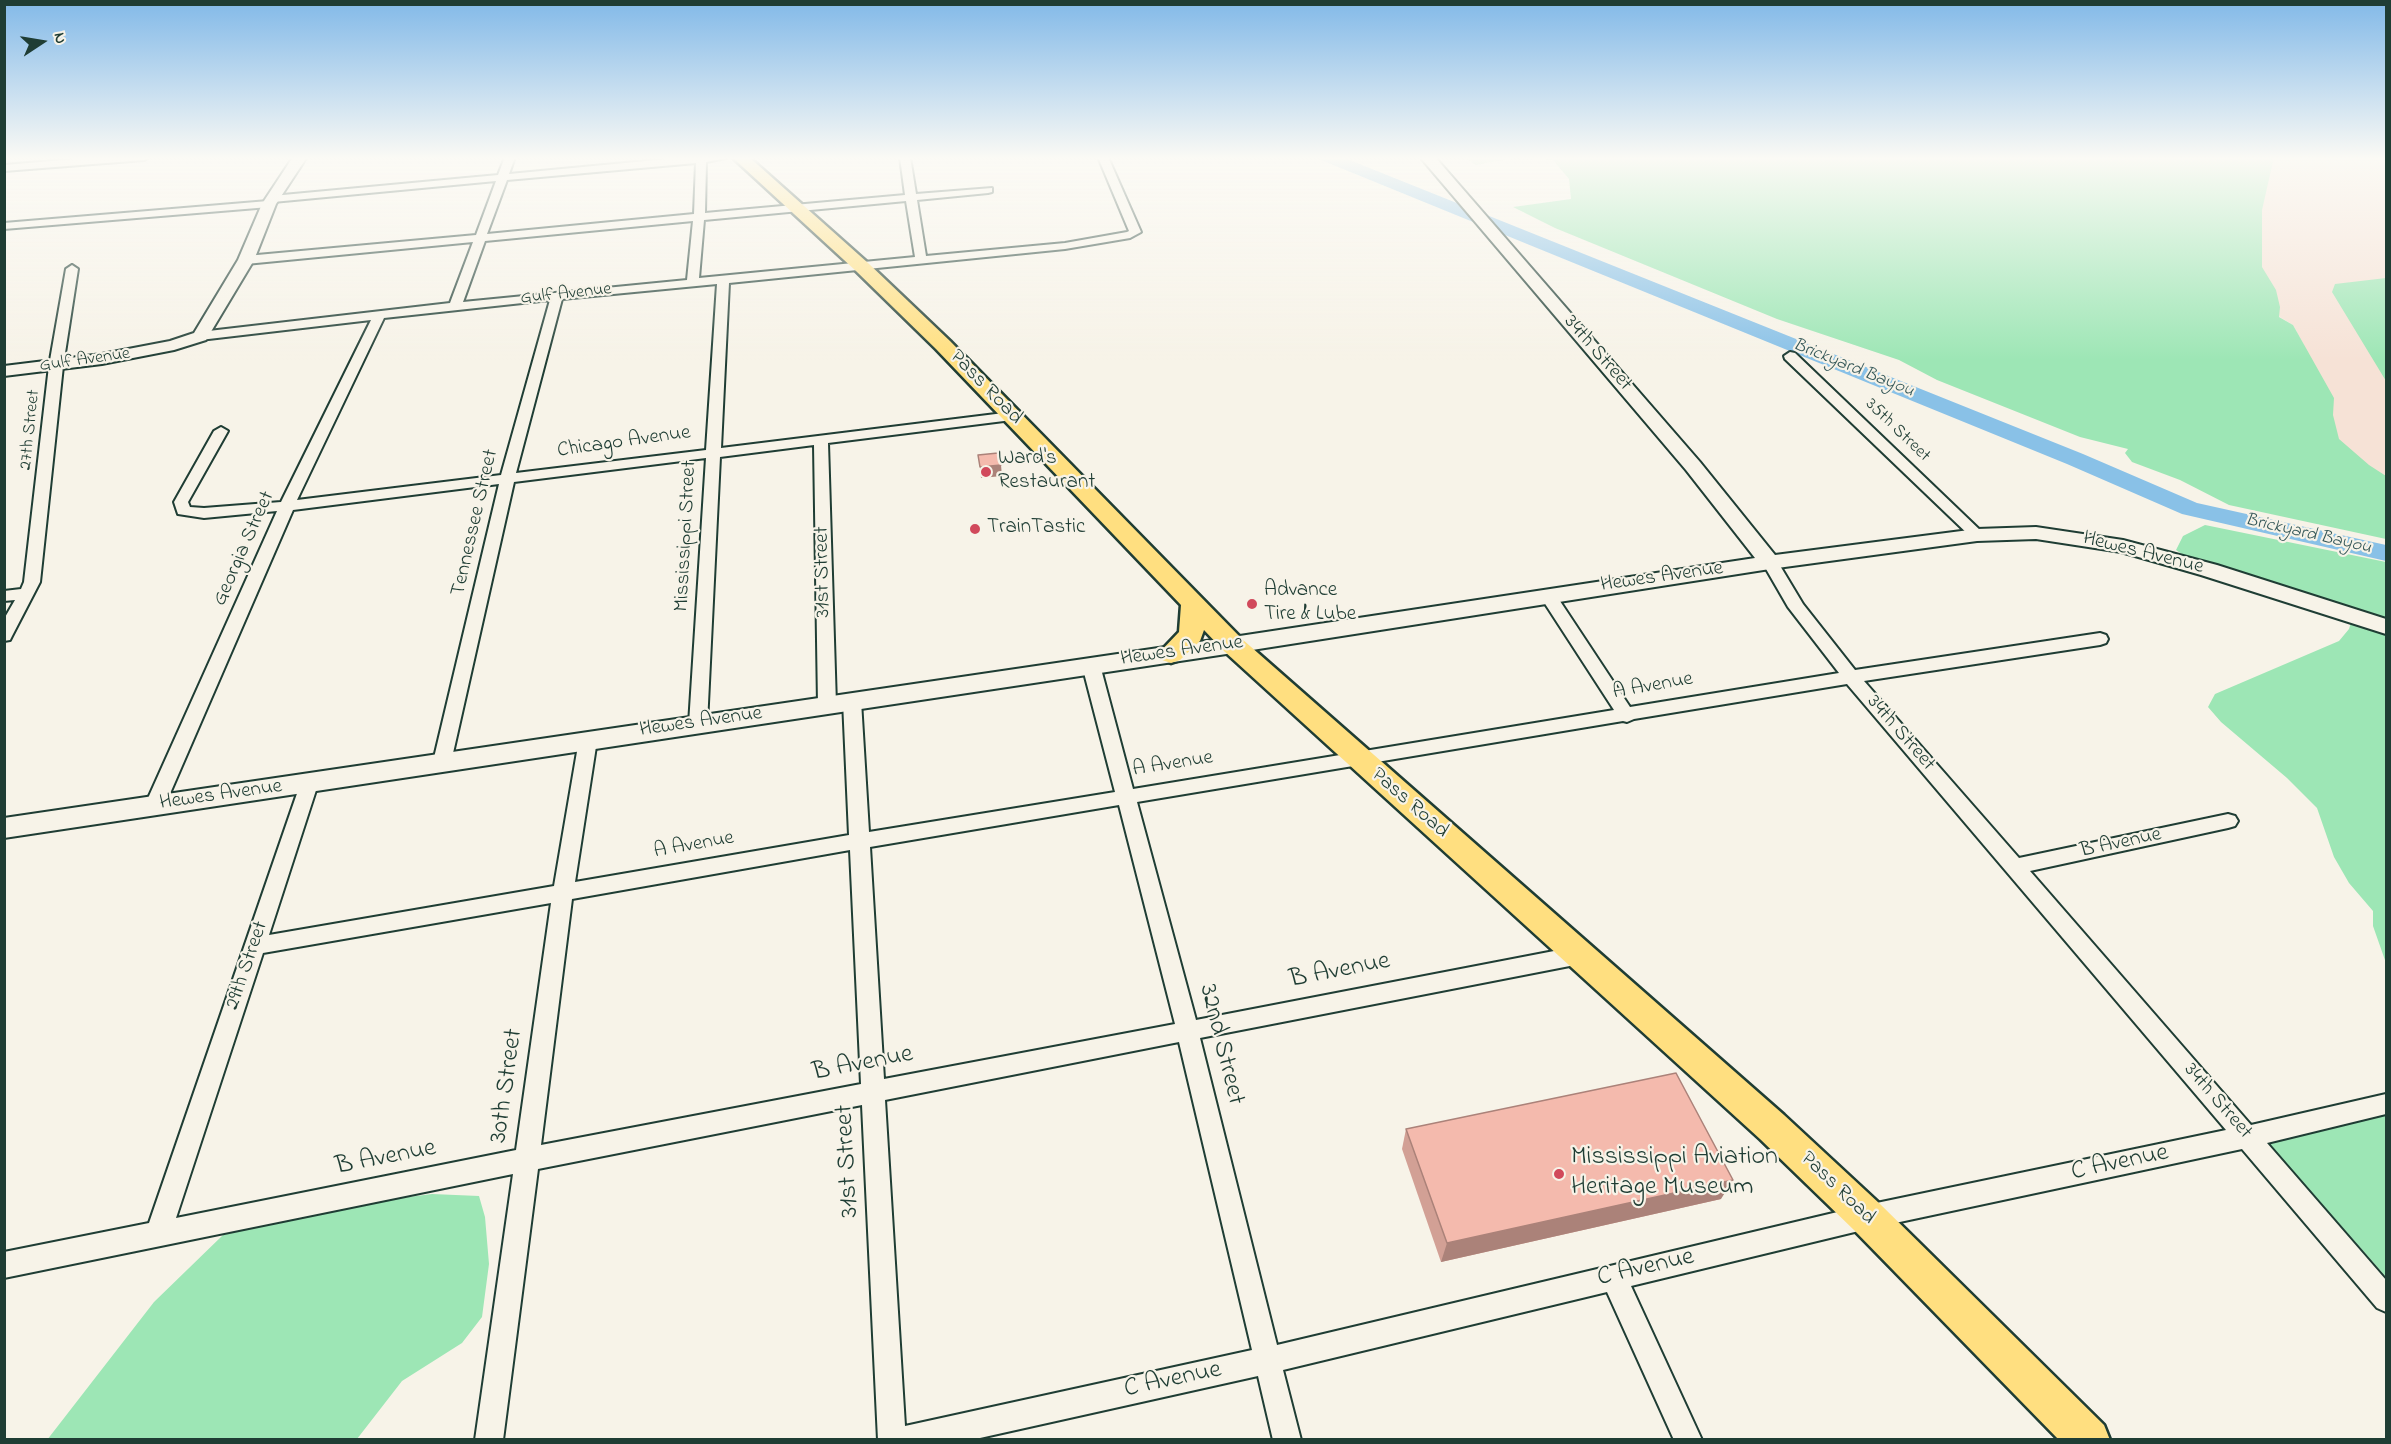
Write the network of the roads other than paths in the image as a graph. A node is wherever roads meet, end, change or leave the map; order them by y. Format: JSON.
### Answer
{"nodes":[{"id":1,"x":21,"y":224,"type":"edge"},
{"id":2,"x":261,"y":224,"type":"edge"},
{"id":3,"x":486,"y":224,"type":"edge"},
{"id":4,"x":629,"y":224,"type":"edge"},
{"id":5,"x":698,"y":224,"type":"edge"},
{"id":6,"x":814,"y":224,"type":"edge"},
{"id":7,"x":915,"y":224,"type":"edge"},
{"id":8,"x":1132,"y":224,"type":"edge"},
{"id":9,"x":1485,"y":224,"type":"edge"},
{"id":10,"x":4,"y":226,"type":"edge"},
{"id":11,"x":481,"y":238,"type":"junction"},
{"id":12,"x":246,"y":260,"type":"junction"},
{"id":13,"x":921,"y":261,"type":"junction"},
{"id":14,"x":862,"y":267,"type":"junction"},
{"id":15,"x":72,"y":269,"type":"dead end"},
{"id":16,"x":723,"y":279,"type":"junction"},
{"id":17,"x":693,"y":282,"type":"junction"},
{"id":18,"x":557,"y":296,"type":"junction"},
{"id":19,"x":456,"y":306,"type":"junction"},
{"id":20,"x":380,"y":314,"type":"junction"},
{"id":21,"x":200,"y":336,"type":"junction"},
{"id":22,"x":1790,"y":356,"type":"dead end"},
{"id":23,"x":56,"y":366,"type":"junction"},
{"id":24,"x":4,"y":371,"type":"edge"},
{"id":25,"x":1012,"y":416,"type":"junction"},
{"id":26,"x":221,"y":431,"type":"dead end"},
{"id":27,"x":821,"y":440,"type":"junction"},
{"id":28,"x":712,"y":452,"type":"junction"},
{"id":29,"x":507,"y":480,"type":"junction"},
{"id":30,"x":287,"y":506,"type":"junction"},
{"id":31,"x":1977,"y":535,"type":"junction"},
{"id":32,"x":1770,"y":562,"type":"junction"},
{"id":33,"x":26,"y":593,"type":"junction"},
{"id":34,"x":4,"y":596,"type":"edge"},
{"id":35,"x":1548,"y":596,"type":"junction"},
{"id":36,"x":1193,"y":604,"type":"junction"},
{"id":37,"x":2386,"y":627,"type":"edge"},
{"id":38,"x":4,"y":636,"type":"edge"},
{"id":39,"x":2100,"y":639,"type":"dead end"},
{"id":40,"x":1233,"y":645,"type":"junction"},
{"id":41,"x":1171,"y":654,"type":"junction"},
{"id":42,"x":1091,"y":665,"type":"junction"},
{"id":43,"x":1851,"y":677,"type":"junction"},
{"id":44,"x":852,"y":701,"type":"junction"},
{"id":45,"x":827,"y":705,"type":"junction"},
{"id":46,"x":1627,"y":716,"type":"junction"},
{"id":47,"x":698,"y":723,"type":"junction"},
{"id":48,"x":588,"y":740,"type":"junction"},
{"id":49,"x":1359,"y":760,"type":"junction"},
{"id":50,"x":442,"y":762,"type":"junction"},
{"id":51,"x":309,"y":784,"type":"junction"},
{"id":52,"x":1127,"y":797,"type":"junction"},
{"id":53,"x":155,"y":805,"type":"junction"},
{"id":54,"x":2229,"y":821,"type":"dead end"},
{"id":55,"x":4,"y":828,"type":"edge"},
{"id":56,"x":860,"y":841,"type":"junction"},
{"id":57,"x":2014,"y":867,"type":"junction"},
{"id":58,"x":563,"y":893,"type":"junction"},
{"id":59,"x":255,"y":946,"type":"junction"},
{"id":60,"x":1580,"y":955,"type":"junction"},
{"id":61,"x":1187,"y":1030,"type":"junction"},
{"id":62,"x":875,"y":1092,"type":"junction"},
{"id":63,"x":2386,"y":1104,"type":"edge"},
{"id":64,"x":2247,"y":1137,"type":"junction"},
{"id":65,"x":526,"y":1160,"type":"junction"},
{"id":66,"x":1867,"y":1217,"type":"junction"},
{"id":67,"x":158,"y":1234,"type":"junction"},
{"id":68,"x":4,"y":1265,"type":"edge"},
{"id":69,"x":1614,"y":1277,"type":"junction"},
{"id":70,"x":2386,"y":1299,"type":"edge"},
{"id":71,"x":1268,"y":1360,"type":"junction"},
{"id":72,"x":489,"y":1440,"type":"edge"},
{"id":73,"x":892,"y":1440,"type":"edge"},
{"id":74,"x":906,"y":1440,"type":"edge"},
{"id":75,"x":1287,"y":1440,"type":"edge"},
{"id":76,"x":1688,"y":1440,"type":"edge"},
{"id":77,"x":2089,"y":1440,"type":"edge"}],
"edges":[{"from":1,"to":10,"type":"street"},
{"from":2,"to":12,"type":"main road"},
{"from":3,"to":11,"type":"street"},
{"from":4,"to":11,"type":"street"},
{"from":5,"to":17,"type":"street"},
{"from":6,"to":14,"type":"main road","name":"Pass Road"},
{"from":7,"to":13,"type":"street"},
{"from":8,"to":13,"type":"street","name":"Gulf Avenue"},
{"from":9,"to":32,"type":"main road","name":"34th Street"},
{"from":11,"to":12,"type":"street"},
{"from":11,"to":19,"type":"street"},
{"from":12,"to":21,"type":"main road"},
{"from":13,"to":14,"type":"street","name":"Gulf Avenue"},
{"from":14,"to":16,"type":"street","name":"Gulf Avenue"},
{"from":14,"to":25,"type":"main road","name":"Pass Road"},
{"from":15,"to":23,"type":"street","name":"27th Street"},
{"from":16,"to":17,"type":"street","name":"Gulf Avenue"},
{"from":16,"to":28,"type":"street","name":"Mississippi Street"},
{"from":17,"to":18,"type":"street","name":"Gulf Avenue"},
{"from":18,"to":19,"type":"street","name":"Gulf Avenue"},
{"from":18,"to":29,"type":"street","name":"Tennessee Street"},
{"from":19,"to":20,"type":"street","name":"Gulf Avenue"},
{"from":20,"to":21,"type":"street","name":"Gulf Avenue"},
{"from":20,"to":30,"type":"street","name":"Georgia Street"},
{"from":21,"to":23,"type":"main road","name":"Gulf Avenue"},
{"from":22,"to":31,"type":"street","name":"35th Street"},
{"from":23,"to":24,"type":"main road","name":"Gulf Avenue"},
{"from":23,"to":33,"type":"street","name":"27th Street"},
{"from":25,"to":27,"type":"street","name":"Chicago Avenue"},
{"from":25,"to":36,"type":"main road","name":"Pass Road"},
{"from":26,"to":30,"type":"street","name":"Chicago Avenue"},
{"from":27,"to":28,"type":"street","name":"Chicago Avenue"},
{"from":27,"to":45,"type":"street","name":"31st Street"},
{"from":28,"to":29,"type":"street","name":"Chicago Avenue"},
{"from":28,"to":47,"type":"street","name":"Mississippi Street"},
{"from":29,"to":30,"type":"street","name":"Chicago Avenue"},
{"from":29,"to":50,"type":"street","name":"Tennessee Street"},
{"from":30,"to":53,"type":"street","name":"Georgia Street"},
{"from":31,"to":32,"type":"main road","name":"Hewes Avenue"},
{"from":31,"to":37,"type":"main road","name":"Hewes Avenue"},
{"from":32,"to":35,"type":"main road","name":"Hewes Avenue"},
{"from":32,"to":43,"type":"street","name":"34th Street"},
{"from":33,"to":34,"type":"street"},
{"from":33,"to":38,"type":"street","name":"27th Street"},
{"from":35,"to":40,"type":"main road","name":"Hewes Avenue"},
{"from":35,"to":46,"type":"street"},
{"from":36,"to":40,"type":"main road","name":"Pass Road"},
{"from":36,"to":41,"type":"main road"},
{"from":39,"to":43,"type":"street","name":"A Avenue"},
{"from":40,"to":41,"type":"main road","name":"Hewes Avenue"},
{"from":40,"to":49,"type":"main road","name":"Pass Road"},
{"from":41,"to":42,"type":"main road","name":"Hewes Avenue"},
{"from":42,"to":44,"type":"main road","name":"Hewes Avenue"},
{"from":42,"to":52,"type":"street","name":"32nd Street"},
{"from":43,"to":46,"type":"street","name":"A Avenue"},
{"from":43,"to":57,"type":"street","name":"34th Street"},
{"from":44,"to":45,"type":"main road","name":"Hewes Avenue"},
{"from":44,"to":56,"type":"street","name":"31st Street"},
{"from":45,"to":47,"type":"main road","name":"Hewes Avenue"},
{"from":46,"to":49,"type":"street","name":"A Avenue"},
{"from":47,"to":48,"type":"main road","name":"Hewes Avenue"},
{"from":48,"to":50,"type":"main road","name":"Hewes Avenue"},
{"from":48,"to":58,"type":"street","name":"30th Street"},
{"from":49,"to":52,"type":"street","name":"A Avenue"},
{"from":49,"to":60,"type":"main road","name":"Pass Road"},
{"from":50,"to":51,"type":"main road","name":"Hewes Avenue"},
{"from":51,"to":53,"type":"main road","name":"Hewes Avenue"},
{"from":51,"to":59,"type":"street","name":"29th Street"},
{"from":52,"to":56,"type":"street","name":"A Avenue"},
{"from":52,"to":61,"type":"street","name":"32nd Street"},
{"from":53,"to":55,"type":"main road","name":"Hewes Avenue"},
{"from":54,"to":57,"type":"street","name":"B Avenue"},
{"from":56,"to":58,"type":"street","name":"A Avenue"},
{"from":56,"to":62,"type":"street","name":"31st Street"},
{"from":57,"to":64,"type":"street","name":"34th Street"},
{"from":58,"to":59,"type":"street","name":"A Avenue"},
{"from":58,"to":65,"type":"street","name":"30th Street"},
{"from":59,"to":67,"type":"street","name":"29th Street"},
{"from":60,"to":61,"type":"street","name":"B Avenue"},
{"from":60,"to":66,"type":"main road","name":"Pass Road"},
{"from":61,"to":62,"type":"street","name":"B Avenue"},
{"from":61,"to":71,"type":"street","name":"32nd Street"},
{"from":62,"to":65,"type":"street","name":"B Avenue"},
{"from":62,"to":73,"type":"street","name":"31st Street"},
{"from":63,"to":64,"type":"street","name":"C Avenue"},
{"from":64,"to":66,"type":"street","name":"C Avenue"},
{"from":64,"to":70,"type":"street","name":"34th Street"},
{"from":65,"to":67,"type":"street","name":"B Avenue"},
{"from":65,"to":72,"type":"street","name":"30th Street"},
{"from":66,"to":69,"type":"street","name":"C Avenue"},
{"from":66,"to":77,"type":"main road","name":"Pass Road"},
{"from":67,"to":68,"type":"street","name":"B Avenue"},
{"from":69,"to":71,"type":"street","name":"C Avenue"},
{"from":69,"to":76,"type":"street"},
{"from":71,"to":74,"type":"street","name":"C Avenue"},
{"from":71,"to":75,"type":"street","name":"32nd Street"}]}
